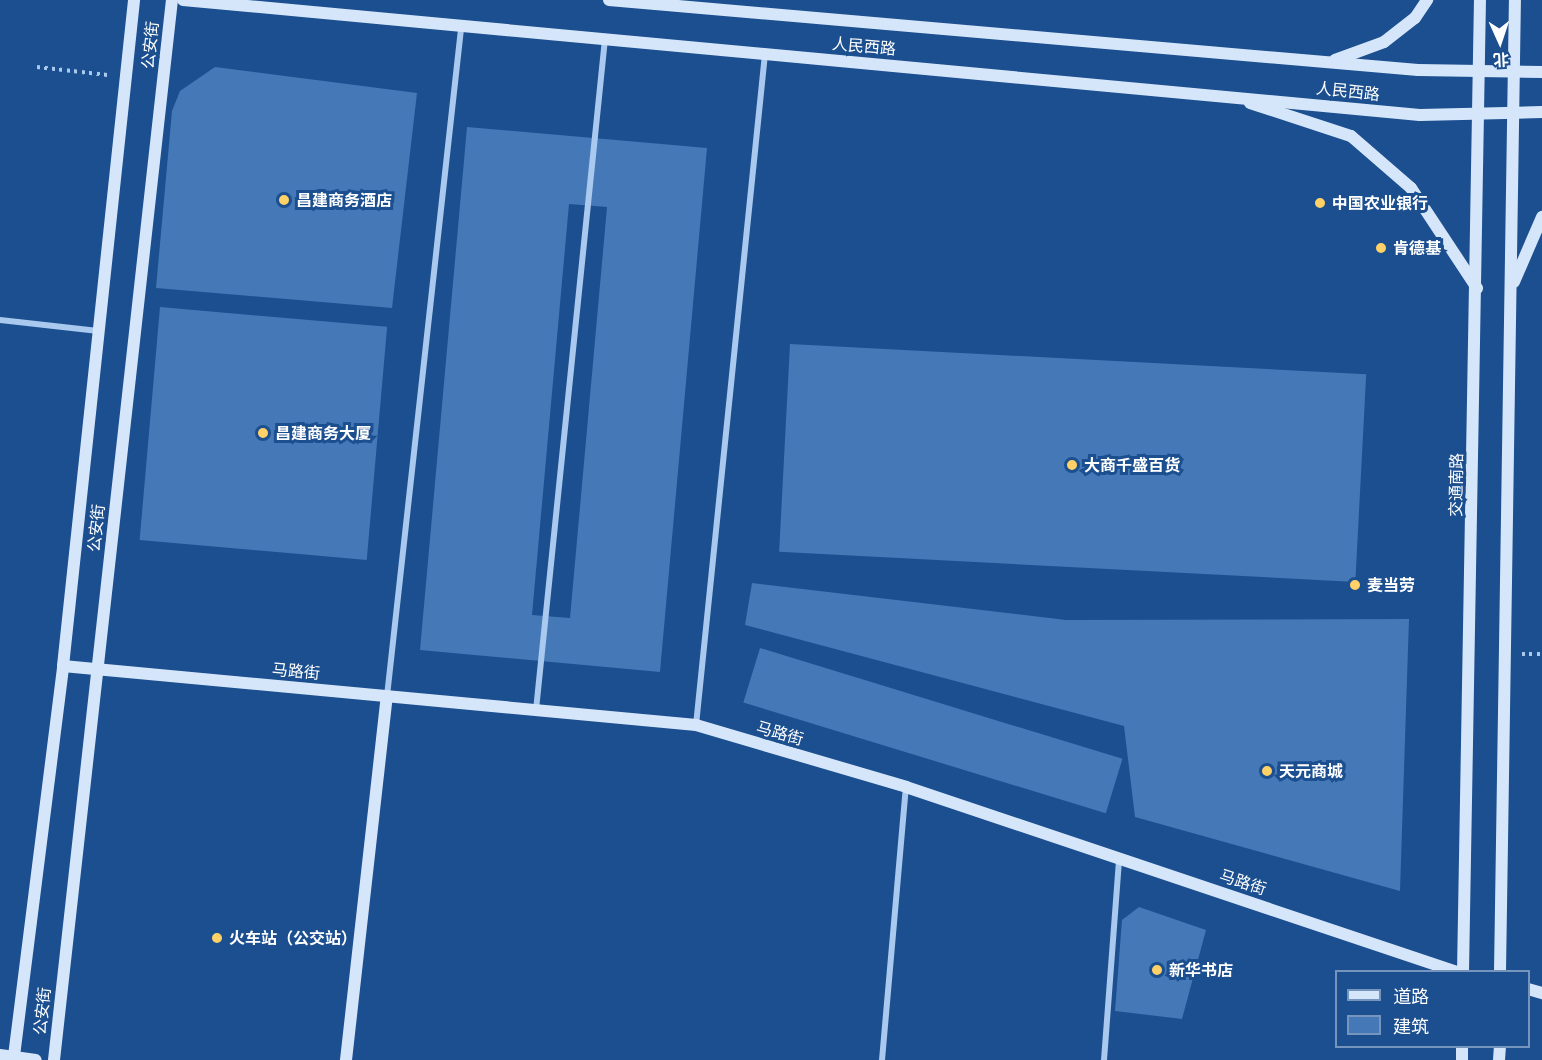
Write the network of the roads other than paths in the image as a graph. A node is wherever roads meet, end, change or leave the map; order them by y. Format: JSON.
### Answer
{"nodes":[{"id":1,"x":134,"y":0,"type":"edge"},
{"id":2,"x":172,"y":0,"type":"edge"},
{"id":3,"x":183,"y":0,"type":"edge"},
{"id":4,"x":609,"y":0,"type":"edge"},
{"id":5,"x":1427,"y":0,"type":"edge"},
{"id":6,"x":1480,"y":0,"type":"edge"},
{"id":7,"x":1515,"y":0,"type":"edge"},
{"id":8,"x":461,"y":29,"type":"junction"},
{"id":9,"x":605,"y":38,"type":"junction"},
{"id":10,"x":765,"y":53,"type":"junction"},
{"id":11,"x":1329,"y":62,"type":"junction"},
{"id":12,"x":1481,"y":72,"type":"junction"},
{"id":13,"x":1542,"y":72,"type":"edge"},
{"id":14,"x":1516,"y":73,"type":"junction"},
{"id":15,"x":1226,"y":95,"type":"junction"},
{"id":16,"x":1542,"y":112,"type":"edge"},
{"id":17,"x":1516,"y":113,"type":"junction"},
{"id":18,"x":1480,"y":115,"type":"junction"},
{"id":19,"x":1542,"y":217,"type":"edge"},
{"id":20,"x":1477,"y":288,"type":"junction"},
{"id":21,"x":1511,"y":288,"type":"junction"},
{"id":22,"x":0,"y":320,"type":"edge"},
{"id":23,"x":98,"y":331,"type":"junction"},
{"id":24,"x":63,"y":666,"type":"junction"},
{"id":25,"x":97,"y":669,"type":"junction"},
{"id":26,"x":387,"y":696,"type":"junction"},
{"id":27,"x":536,"y":710,"type":"junction"},
{"id":28,"x":696,"y":725,"type":"junction"},
{"id":29,"x":906,"y":787,"type":"junction"},
{"id":30,"x":1119,"y":858,"type":"junction"},
{"id":31,"x":1451,"y":970,"type":"edge"},
{"id":32,"x":1463,"y":970,"type":"edge"},
{"id":33,"x":1500,"y":970,"type":"edge"},
{"id":34,"x":0,"y":1054,"type":"edge"},
{"id":35,"x":14,"y":1056,"type":"junction"},
{"id":36,"x":36,"y":1060,"type":"edge"},
{"id":37,"x":54,"y":1060,"type":"edge"},
{"id":38,"x":346,"y":1060,"type":"edge"},
{"id":39,"x":882,"y":1060,"type":"edge"},
{"id":40,"x":1104,"y":1060,"type":"edge"}],
"edges":[{"from":1,"to":23,"type":"main road"},
{"from":2,"to":25,"type":"main road","name":"公安街"},
{"from":3,"to":8,"type":"main road","name":"人民西路"},
{"from":4,"to":11,"type":"main road","name":"人民西路"},
{"from":5,"to":11,"type":"main road"},
{"from":6,"to":12,"type":"main road","name":"交通南路"},
{"from":7,"to":14,"type":"main road"},
{"from":8,"to":9,"type":"main road","name":"人民西路"},
{"from":8,"to":26,"type":"street"},
{"from":9,"to":10,"type":"main road","name":"人民西路"},
{"from":9,"to":27,"type":"street"},
{"from":10,"to":15,"type":"main road","name":"人民西路"},
{"from":10,"to":28,"type":"street"},
{"from":11,"to":12,"type":"main road","name":"人民西路"},
{"from":12,"to":14,"type":"main road","name":"人民西路"},
{"from":12,"to":18,"type":"main road","name":"交通南路"},
{"from":13,"to":14,"type":"main road","name":"人民西路"},
{"from":14,"to":17,"type":"main road"},
{"from":15,"to":18,"type":"main road","name":"人民西路"},
{"from":15,"to":20,"type":"main road"},
{"from":16,"to":17,"type":"main road","name":"人民西路"},
{"from":17,"to":18,"type":"main road","name":"人民西路"},
{"from":17,"to":21,"type":"main road"},
{"from":18,"to":20,"type":"main road","name":"交通南路"},
{"from":19,"to":21,"type":"main road"},
{"from":20,"to":32,"type":"main road","name":"交通南路"},
{"from":21,"to":33,"type":"main road"},
{"from":22,"to":23,"type":"street"},
{"from":23,"to":24,"type":"main road"},
{"from":24,"to":25,"type":"main road","name":"马路街"},
{"from":24,"to":35,"type":"main road"},
{"from":25,"to":26,"type":"main road","name":"马路街"},
{"from":25,"to":37,"type":"main road","name":"公安街"},
{"from":26,"to":27,"type":"main road","name":"马路街"},
{"from":26,"to":38,"type":"main road"},
{"from":27,"to":28,"type":"main road","name":"马路街"},
{"from":28,"to":29,"type":"main road","name":"马路街"},
{"from":29,"to":30,"type":"main road","name":"马路街"},
{"from":29,"to":39,"type":"street"},
{"from":30,"to":31,"type":"main road","name":"马路街"},
{"from":30,"to":40,"type":"street"},
{"from":34,"to":35,"type":"main road"},
{"from":35,"to":36,"type":"main road"}]}
